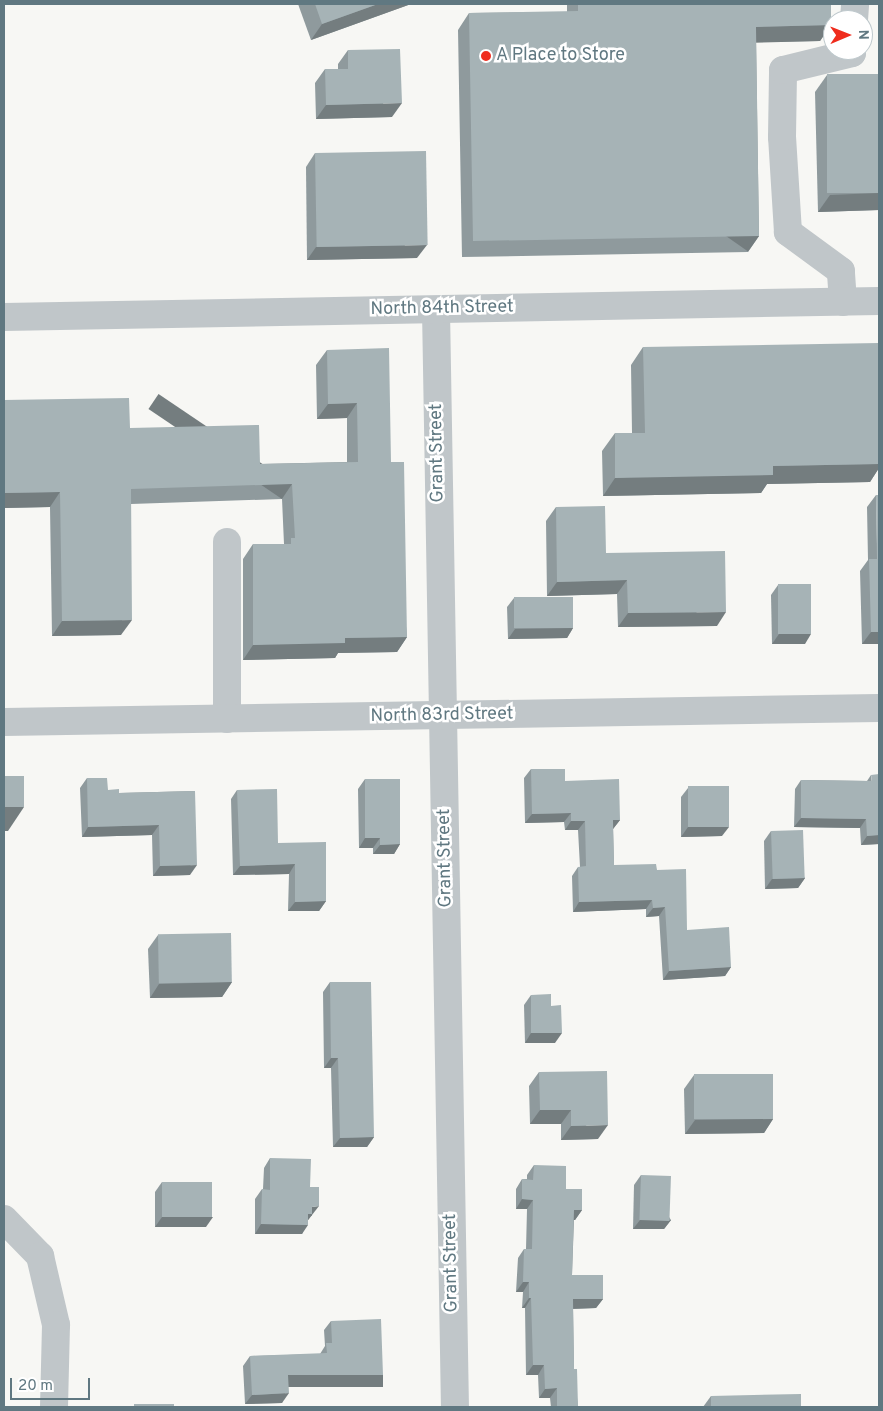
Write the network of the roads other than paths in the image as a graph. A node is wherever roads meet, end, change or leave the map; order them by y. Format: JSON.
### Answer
{"nodes":[{"id":1,"x":824,"y":60,"type":"edge"},
{"id":2,"x":879,"y":301,"type":"edge"},
{"id":3,"x":843,"y":302,"type":"junction"},
{"id":4,"x":436,"y":310,"type":"junction"},
{"id":5,"x":4,"y":317,"type":"edge"},
{"id":6,"x":227,"y":542,"type":"dead end"},
{"id":7,"x":879,"y":708,"type":"edge"},
{"id":8,"x":443,"y":716,"type":"junction"},
{"id":9,"x":228,"y":720,"type":"junction"},
{"id":10,"x":4,"y":722,"type":"edge"},
{"id":11,"x":4,"y":1220,"type":"edge"},
{"id":12,"x":53,"y":1402,"type":"edge"},
{"id":13,"x":455,"y":1407,"type":"edge"}],
"edges":[{"from":1,"to":3,"type":"street"},
{"from":2,"to":3,"type":"street","name":"North 84th Street"},
{"from":3,"to":4,"type":"street","name":"North 84th Street"},
{"from":4,"to":5,"type":"street","name":"North 84th Street"},
{"from":4,"to":8,"type":"street","name":"Grant Street"},
{"from":6,"to":9,"type":"street"},
{"from":7,"to":8,"type":"street","name":"North 83rd Street"},
{"from":8,"to":9,"type":"street","name":"North 83rd Street"},
{"from":8,"to":13,"type":"street","name":"Grant Street"},
{"from":9,"to":10,"type":"street","name":"North 83rd Street"},
{"from":11,"to":12,"type":"street"}]}
